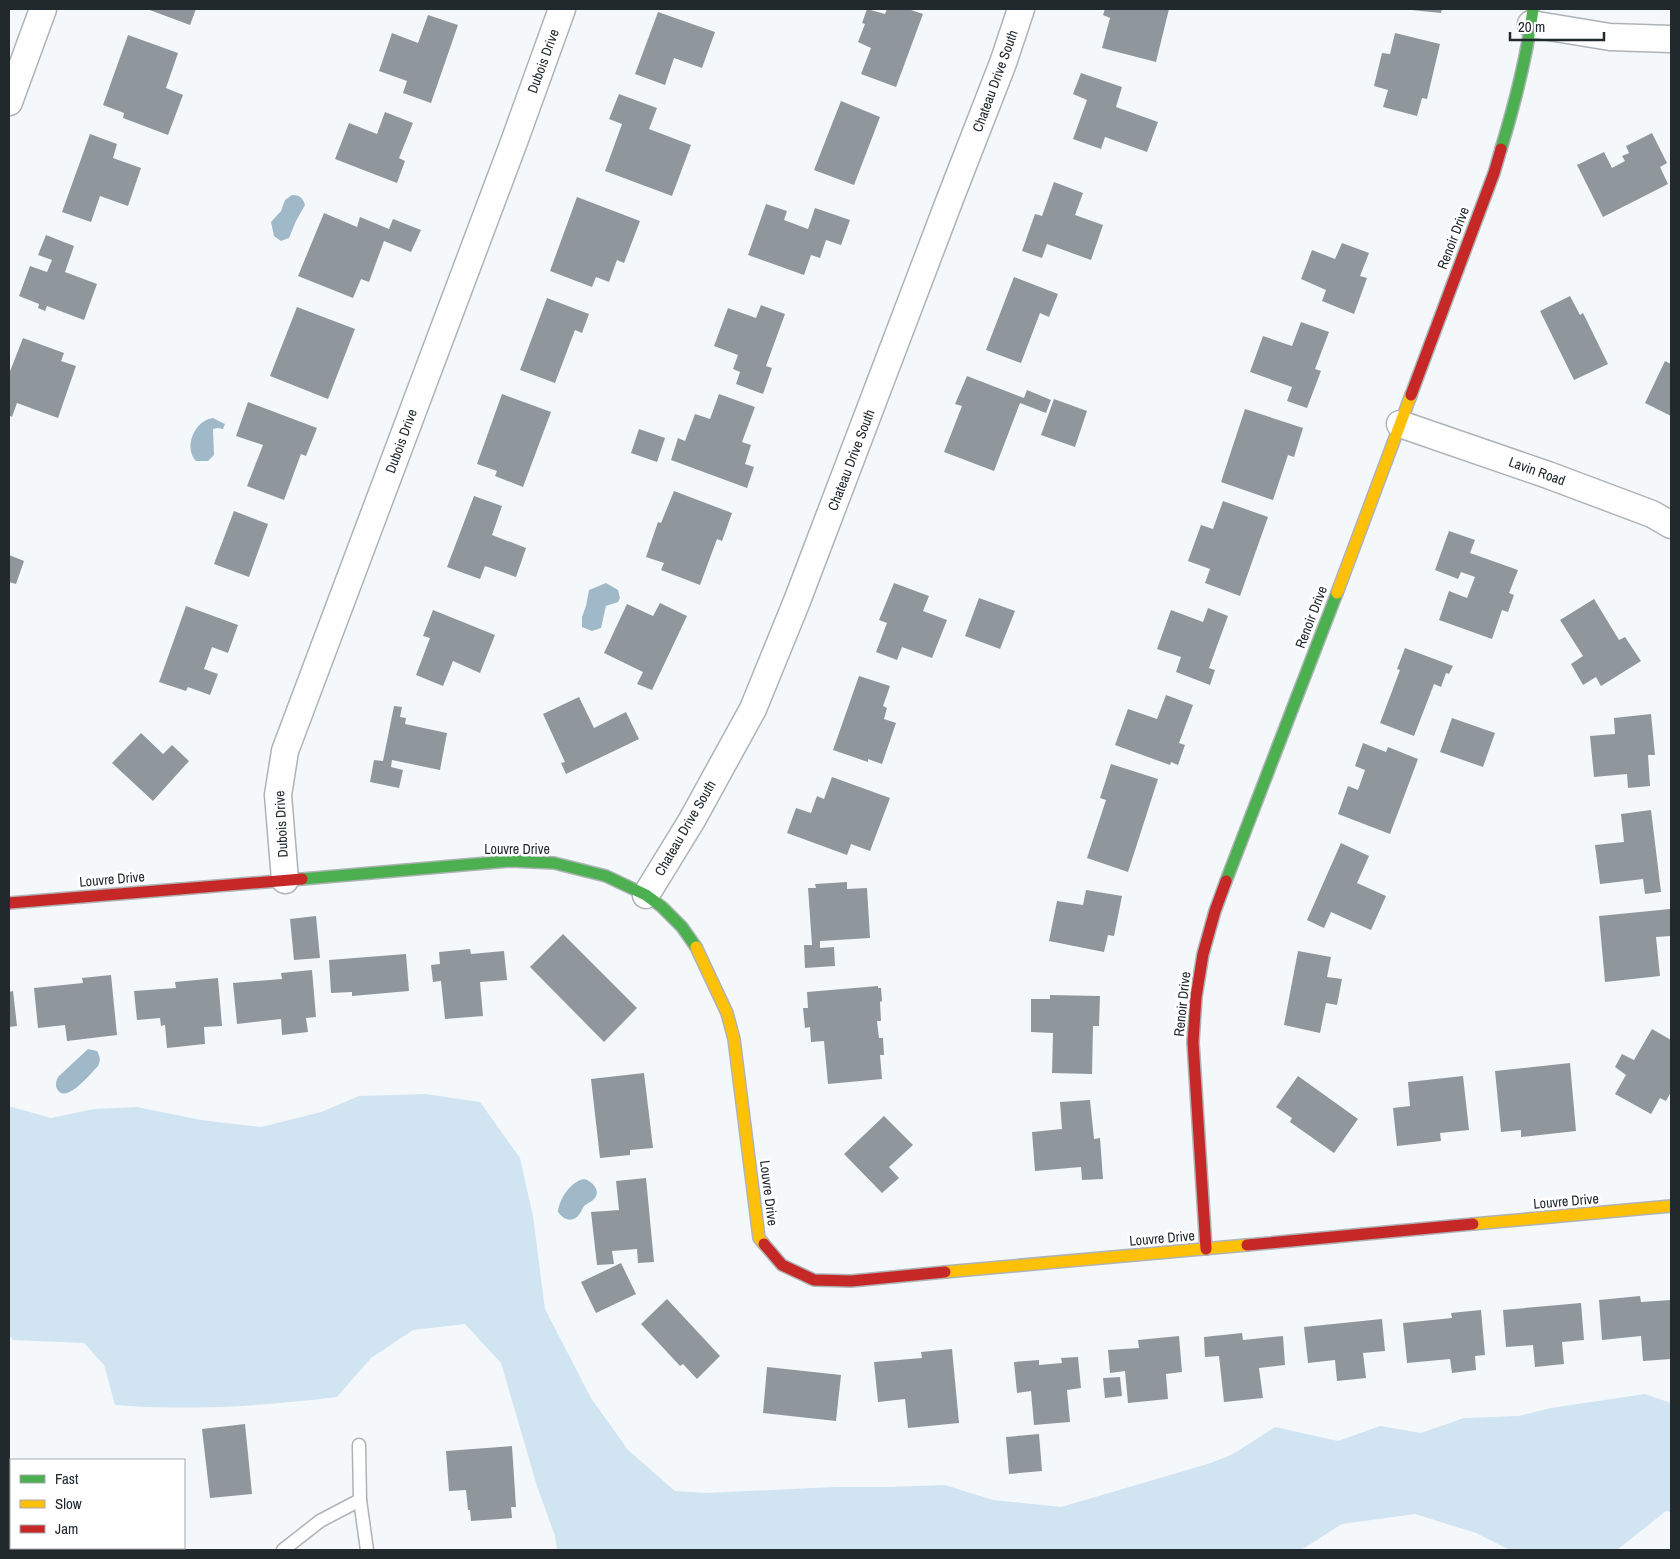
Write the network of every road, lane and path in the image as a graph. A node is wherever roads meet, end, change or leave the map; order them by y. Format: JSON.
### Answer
{"nodes":[{"id":1,"x":43,"y":9,"type":"edge"},
{"id":2,"x":562,"y":9,"type":"edge"},
{"id":3,"x":1021,"y":9,"type":"edge"},
{"id":4,"x":1532,"y":16,"type":"edge"},
{"id":5,"x":1671,"y":39,"type":"edge"},
{"id":6,"x":9,"y":102,"type":"edge"},
{"id":7,"x":1400,"y":424,"type":"junction"},
{"id":8,"x":1671,"y":525,"type":"edge"},
{"id":9,"x":284,"y":880,"type":"junction"},
{"id":10,"x":646,"y":895,"type":"junction"},
{"id":11,"x":9,"y":903,"type":"edge"},
{"id":12,"x":1671,"y":1206,"type":"edge"},
{"id":13,"x":1206,"y":1249,"type":"junction"},
{"id":14,"x":360,"y":1445,"type":"dead end"},
{"id":15,"x":360,"y":1500,"type":"junction"},
{"id":16,"x":283,"y":1550,"type":"edge"},
{"id":17,"x":367,"y":1550,"type":"edge"}],
"edges":[{"from":1,"to":6,"type":"street"},
{"from":2,"to":9,"type":"street","name":"Dubois Drive"},
{"from":3,"to":10,"type":"street","name":"Chateau Drive South"},
{"from":4,"to":5,"type":"street"},
{"from":4,"to":7,"type":"street","name":"Renoir Drive"},
{"from":7,"to":8,"type":"street","name":"Lavin Road"},
{"from":7,"to":13,"type":"street","name":"Renoir Drive"},
{"from":9,"to":10,"type":"street","name":"Louvre Drive"},
{"from":9,"to":11,"type":"street","name":"Louvre Drive"},
{"from":10,"to":13,"type":"street","name":"Louvre Drive"},
{"from":12,"to":13,"type":"street","name":"Louvre Drive"},
{"from":14,"to":15,"type":"lane"},
{"from":15,"to":16,"type":"lane"},
{"from":15,"to":17,"type":"lane"}]}
